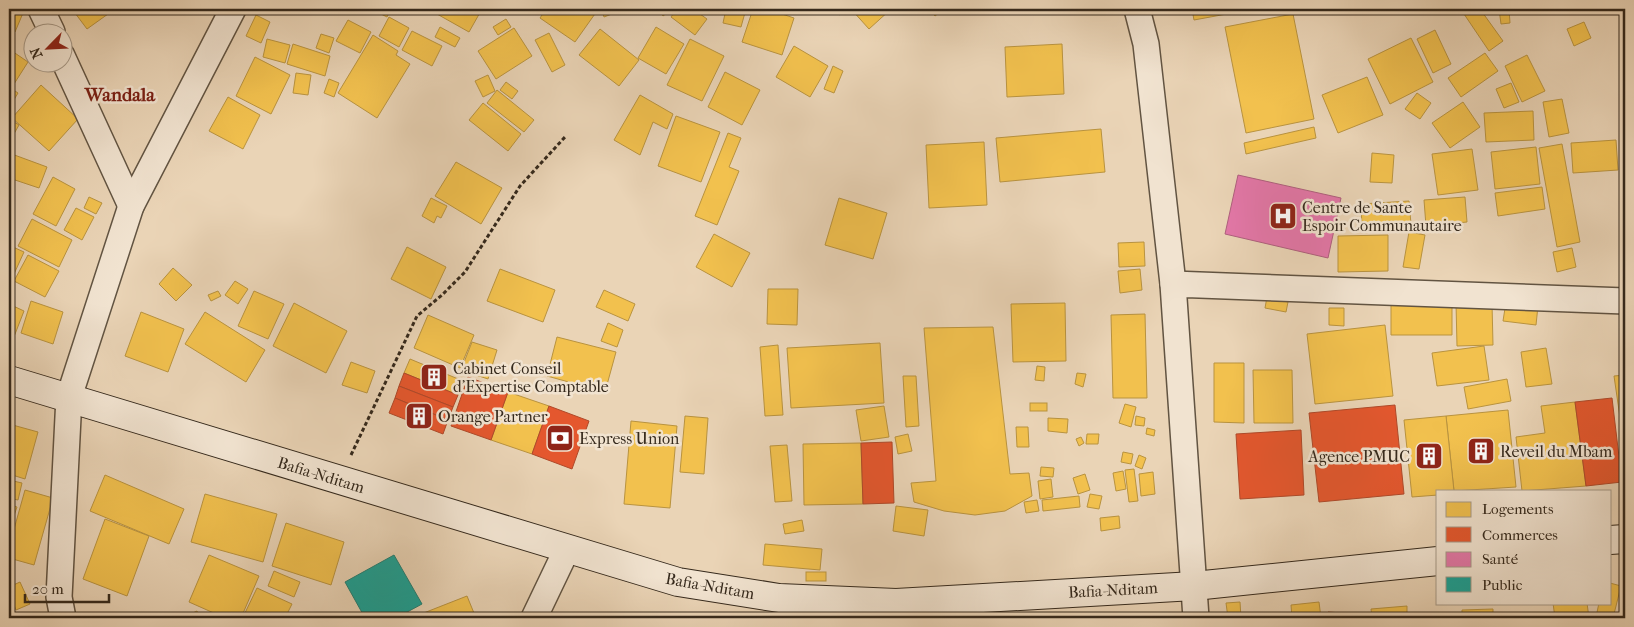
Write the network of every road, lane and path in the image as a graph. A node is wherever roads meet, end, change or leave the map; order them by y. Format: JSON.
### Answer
{"nodes":[{"id":1,"x":42,"y":9,"type":"edge"},
{"id":2,"x":233,"y":9,"type":"edge"},
{"id":3,"x":1137,"y":9,"type":"edge"},
{"id":4,"x":48,"y":22,"type":"edge"},
{"id":5,"x":69,"y":72,"type":"edge"},
{"id":6,"x":565,"y":137,"type":"dead end"},
{"id":7,"x":131,"y":206,"type":"junction"},
{"id":8,"x":1173,"y":284,"type":"junction"},
{"id":9,"x":1625,"y":301,"type":"edge"},
{"id":10,"x":9,"y":380,"type":"edge"},
{"id":11,"x":69,"y":397,"type":"junction"},
{"id":12,"x":339,"y":480,"type":"junction"},
{"id":13,"x":1625,"y":539,"type":"edge"},
{"id":14,"x":1612,"y":540,"type":"edge"},
{"id":15,"x":567,"y":549,"type":"junction"},
{"id":16,"x":1436,"y":561,"type":"edge"},
{"id":17,"x":1194,"y":586,"type":"junction"},
{"id":18,"x":63,"y":618,"type":"edge"},
{"id":19,"x":534,"y":618,"type":"edge"},
{"id":20,"x":1196,"y":618,"type":"edge"}],
"edges":[{"from":1,"to":4,"type":"street"},
{"from":2,"to":7,"type":"street"},
{"from":3,"to":8,"type":"street"},
{"from":5,"to":7,"type":"street"},
{"from":6,"to":12,"type":"path"},
{"from":7,"to":11,"type":"street"},
{"from":8,"to":9,"type":"street"},
{"from":8,"to":17,"type":"street"},
{"from":10,"to":11,"type":"main road","name":"Bafia-Nditam"},
{"from":11,"to":12,"type":"main road","name":"Bafia-Nditam"},
{"from":11,"to":18,"type":"street"},
{"from":12,"to":15,"type":"main road","name":"Bafia-Nditam"},
{"from":13,"to":14,"type":"main road"},
{"from":15,"to":17,"type":"main road","name":"Bafia-Nditam"},
{"from":15,"to":19,"type":"street"},
{"from":16,"to":17,"type":"main road","name":"Bafia-Nditam"},
{"from":17,"to":20,"type":"street"}]}
